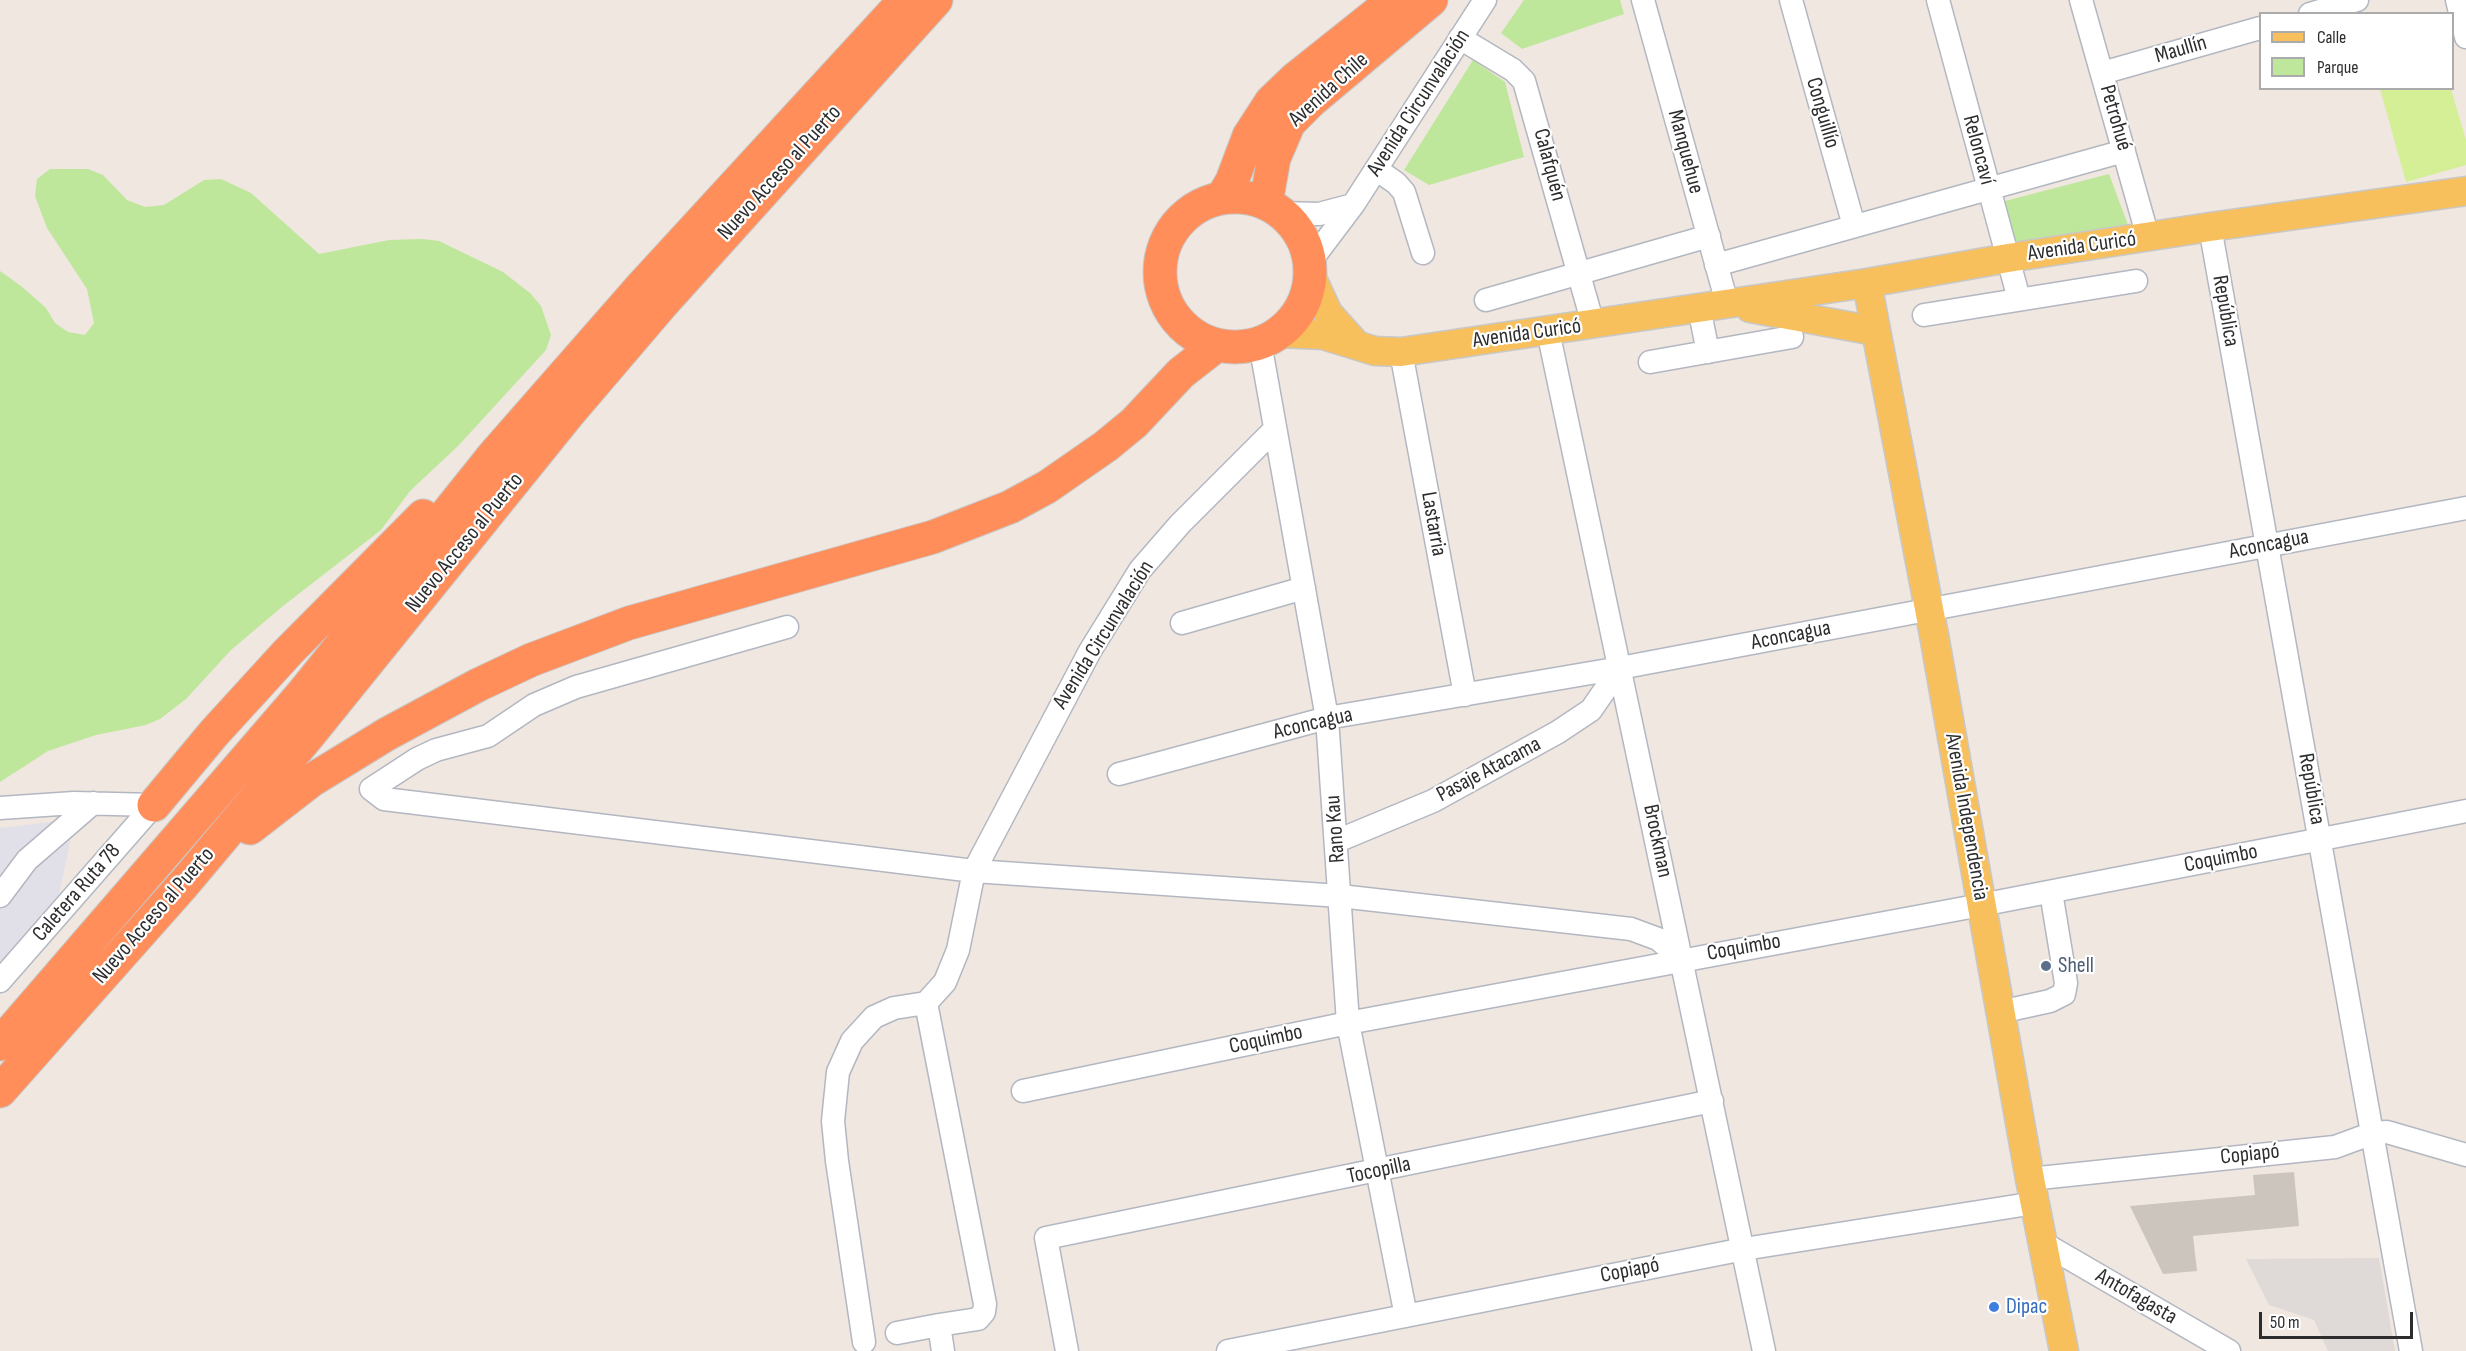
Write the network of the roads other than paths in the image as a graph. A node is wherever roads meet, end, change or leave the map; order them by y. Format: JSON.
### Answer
{"nodes":[{"id":1,"x":905,"y":0,"type":"edge"},
{"id":2,"x":936,"y":0,"type":"edge"},
{"id":3,"x":1394,"y":0,"type":"edge"},
{"id":4,"x":1431,"y":0,"type":"edge"},
{"id":5,"x":1485,"y":0,"type":"edge"},
{"id":6,"x":1643,"y":0,"type":"edge"},
{"id":7,"x":1791,"y":0,"type":"edge"},
{"id":8,"x":1938,"y":0,"type":"edge"},
{"id":9,"x":2081,"y":0,"type":"edge"},
{"id":10,"x":2357,"y":0,"type":"edge"},
{"id":11,"x":2457,"y":0,"type":"edge"},
{"id":12,"x":2317,"y":12,"type":"edge"},
{"id":13,"x":2259,"y":27,"type":"edge"},
{"id":14,"x":2466,"y":37,"type":"edge"},
{"id":15,"x":1460,"y":38,"type":"junction"},
{"id":16,"x":2102,"y":73,"type":"junction"},
{"id":17,"x":2124,"y":151,"type":"junction"},
{"id":18,"x":1376,"y":169,"type":"junction"},
{"id":19,"x":1989,"y":188,"type":"junction"},
{"id":20,"x":2466,"y":191,"type":"edge"},
{"id":21,"x":1222,"y":198,"type":"junction"},
{"id":22,"x":1353,"y":205,"type":"junction"},
{"id":23,"x":1274,"y":208,"type":"junction"},
{"id":24,"x":1854,"y":226,"type":"junction"},
{"id":25,"x":2210,"y":227,"type":"junction"},
{"id":26,"x":1709,"y":236,"type":"junction"},
{"id":27,"x":2148,"y":237,"type":"junction"},
{"id":28,"x":1423,"y":252,"type":"dead end"},
{"id":29,"x":2008,"y":258,"type":"junction"},
{"id":30,"x":1716,"y":265,"type":"junction"},
{"id":31,"x":1310,"y":268,"type":"junction"},
{"id":32,"x":1578,"y":274,"type":"junction"},
{"id":33,"x":2136,"y":280,"type":"dead end"},
{"id":34,"x":1867,"y":283,"type":"junction"},
{"id":35,"x":2019,"y":299,"type":"junction"},
{"id":36,"x":1486,"y":300,"type":"dead end"},
{"id":37,"x":1727,"y":303,"type":"junction"},
{"id":38,"x":1699,"y":308,"type":"junction"},
{"id":39,"x":1924,"y":315,"type":"dead end"},
{"id":40,"x":1593,"y":324,"type":"junction"},
{"id":41,"x":1548,"y":331,"type":"junction"},
{"id":42,"x":1875,"y":331,"type":"junction"},
{"id":43,"x":1792,"y":337,"type":"dead end"},
{"id":44,"x":1269,"y":338,"type":"junction"},
{"id":45,"x":1355,"y":343,"type":"junction"},
{"id":46,"x":1217,"y":345,"type":"junction"},
{"id":47,"x":1401,"y":352,"type":"junction"},
{"id":48,"x":1708,"y":352,"type":"junction"},
{"id":49,"x":1650,"y":363,"type":"dead end"},
{"id":50,"x":1275,"y":429,"type":"junction"},
{"id":51,"x":493,"y":456,"type":"junction"},
{"id":52,"x":2466,"y":508,"type":"edge"},
{"id":53,"x":2267,"y":545,"type":"junction"},
{"id":54,"x":1304,"y":588,"type":"junction"},
{"id":55,"x":1929,"y":610,"type":"junction"},
{"id":56,"x":1182,"y":623,"type":"dead end"},
{"id":57,"x":786,"y":627,"type":"dead end"},
{"id":58,"x":1620,"y":668,"type":"junction"},
{"id":59,"x":1465,"y":695,"type":"junction"},
{"id":60,"x":1327,"y":718,"type":"junction"},
{"id":61,"x":1119,"y":774,"type":"dead end"},
{"id":62,"x":93,"y":803,"type":"junction"},
{"id":63,"x":154,"y":805,"type":"junction"},
{"id":64,"x":0,"y":808,"type":"edge"},
{"id":65,"x":2466,"y":811,"type":"edge"},
{"id":66,"x":2320,"y":839,"type":"junction"},
{"id":67,"x":1337,"y":841,"type":"junction"},
{"id":68,"x":27,"y":860,"type":"junction"},
{"id":69,"x":0,"y":871,"type":"edge"},
{"id":70,"x":974,"y":871,"type":"junction"},
{"id":71,"x":182,"y":886,"type":"junction"},
{"id":72,"x":2050,"y":892,"type":"junction"},
{"id":73,"x":0,"y":896,"type":"edge"},
{"id":74,"x":1340,"y":896,"type":"junction"},
{"id":75,"x":1981,"y":905,"type":"junction"},
{"id":76,"x":1682,"y":959,"type":"junction"},
{"id":77,"x":0,"y":981,"type":"edge"},
{"id":78,"x":926,"y":1003,"type":"junction"},
{"id":79,"x":2000,"y":1012,"type":"junction"},
{"id":80,"x":1348,"y":1023,"type":"junction"},
{"id":81,"x":0,"y":1044,"type":"edge"},
{"id":82,"x":0,"y":1091,"type":"edge"},
{"id":83,"x":1023,"y":1091,"type":"dead end"},
{"id":84,"x":1712,"y":1101,"type":"junction"},
{"id":85,"x":2373,"y":1133,"type":"junction"},
{"id":86,"x":2466,"y":1155,"type":"edge"},
{"id":87,"x":1378,"y":1171,"type":"junction"},
{"id":88,"x":2032,"y":1191,"type":"junction"},
{"id":89,"x":2043,"y":1243,"type":"junction"},
{"id":90,"x":1744,"y":1249,"type":"junction"},
{"id":91,"x":1406,"y":1316,"type":"junction"},
{"id":92,"x":939,"y":1325,"type":"junction"},
{"id":93,"x":897,"y":1333,"type":"dead end"},
{"id":94,"x":864,"y":1342,"type":"dead end"},
{"id":95,"x":943,"y":1351,"type":"edge"},
{"id":96,"x":1067,"y":1351,"type":"edge"},
{"id":97,"x":1228,"y":1351,"type":"edge"},
{"id":98,"x":1764,"y":1351,"type":"edge"},
{"id":99,"x":2064,"y":1351,"type":"edge"},
{"id":100,"x":2229,"y":1351,"type":"edge"},
{"id":101,"x":2411,"y":1351,"type":"edge"}],
"edges":[{"from":1,"to":51,"type":"highway","name":"Nuevo Acceso al Puerto"},
{"from":2,"to":71,"type":"highway","name":"Nuevo Acceso al Puerto"},
{"from":3,"to":21,"type":"highway","name":"Avenida Chile"},
{"from":4,"to":23,"type":"highway","name":"Avenida Chile"},
{"from":5,"to":15,"type":"street","name":"Avenida Circunvalación"},
{"from":6,"to":26,"type":"street","name":"Manquehue"},
{"from":7,"to":24,"type":"street","name":"Conguillío"},
{"from":8,"to":19,"type":"street","name":"Reloncaví"},
{"from":9,"to":16,"type":"street","name":"Petrohué"},
{"from":10,"to":12,"type":"street"},
{"from":11,"to":14,"type":"street"},
{"from":13,"to":16,"type":"street","name":"Maullín"},
{"from":15,"to":18,"type":"street","name":"Avenida Circunvalación"},
{"from":15,"to":32,"type":"street","name":"Calafquén"},
{"from":16,"to":17,"type":"street","name":"Petrohué"},
{"from":17,"to":19,"type":"street"},
{"from":17,"to":27,"type":"street","name":"Petrohué"},
{"from":18,"to":22,"type":"street","name":"Avenida Circunvalación"},
{"from":18,"to":28,"type":"street"},
{"from":19,"to":24,"type":"street"},
{"from":19,"to":29,"type":"street","name":"Reloncaví"},
{"from":20,"to":25,"type":"main road","name":"Avenida Curicó"},
{"from":21,"to":23,"type":"highway"},
{"from":21,"to":46,"type":"highway"},
{"from":22,"to":23,"type":"street"},
{"from":22,"to":31,"type":"street","name":"Avenida Circunvalación"},
{"from":23,"to":31,"type":"highway"},
{"from":24,"to":30,"type":"street"},
{"from":25,"to":27,"type":"main road","name":"Avenida Curicó"},
{"from":25,"to":53,"type":"street","name":"República"},
{"from":26,"to":30,"type":"street","name":"Manquehue"},
{"from":26,"to":32,"type":"street","name":"Avenida Curicó"},
{"from":27,"to":29,"type":"main road","name":"Avenida Curicó"},
{"from":29,"to":34,"type":"main road","name":"Avenida Curicó"},
{"from":29,"to":35,"type":"street","name":"Reloncaví"},
{"from":30,"to":37,"type":"street","name":"Manquehue"},
{"from":31,"to":44,"type":"highway"},
{"from":31,"to":45,"type":"main road"},
{"from":32,"to":36,"type":"street","name":"Avenida Curicó"},
{"from":32,"to":40,"type":"street","name":"Calafquén"},
{"from":33,"to":35,"type":"street","name":"Avenida Curicó"},
{"from":34,"to":37,"type":"main road","name":"Avenida Curicó"},
{"from":34,"to":42,"type":"main road","name":"Avenida Independencia"},
{"from":35,"to":39,"type":"street","name":"Avenida Curicó"},
{"from":37,"to":38,"type":"main road","name":"Avenida Curicó"},
{"from":37,"to":42,"type":"main road"},
{"from":38,"to":40,"type":"main road","name":"Avenida Curicó"},
{"from":38,"to":48,"type":"street"},
{"from":40,"to":41,"type":"main road","name":"Avenida Curicó"},
{"from":41,"to":47,"type":"main road","name":"Avenida Curicó"},
{"from":41,"to":58,"type":"street","name":"Brockman"},
{"from":42,"to":55,"type":"main road","name":"Avenida Independencia"},
{"from":43,"to":48,"type":"street"},
{"from":44,"to":45,"type":"main road","name":"Avenida Curicó"},
{"from":44,"to":46,"type":"highway"},
{"from":44,"to":50,"type":"street","name":"Rano Kau"},
{"from":45,"to":47,"type":"main road","name":"Avenida Curicó"},
{"from":46,"to":71,"type":"highway"},
{"from":47,"to":59,"type":"street","name":"Lastarria"},
{"from":48,"to":49,"type":"street"},
{"from":50,"to":54,"type":"street","name":"Rano Kau"},
{"from":50,"to":70,"type":"street","name":"Avenida Circunvalación"},
{"from":51,"to":63,"type":"highway"},
{"from":51,"to":81,"type":"highway","name":"Nuevo Acceso al Puerto"},
{"from":52,"to":53,"type":"street","name":"Aconcagua"},
{"from":53,"to":55,"type":"street","name":"Aconcagua"},
{"from":53,"to":66,"type":"street","name":"República"},
{"from":54,"to":56,"type":"street"},
{"from":54,"to":60,"type":"street","name":"Rano Kau"},
{"from":55,"to":58,"type":"street","name":"Aconcagua"},
{"from":55,"to":75,"type":"main road","name":"Avenida Independencia"},
{"from":57,"to":70,"type":"street"},
{"from":58,"to":59,"type":"street","name":"Aconcagua"},
{"from":58,"to":67,"type":"street","name":"Pasaje Atacama"},
{"from":58,"to":76,"type":"street","name":"Brockman"},
{"from":59,"to":60,"type":"street","name":"Aconcagua"},
{"from":60,"to":61,"type":"street","name":"Aconcagua"},
{"from":60,"to":67,"type":"street","name":"Rano Kau"},
{"from":62,"to":63,"type":"street"},
{"from":62,"to":64,"type":"street"},
{"from":62,"to":68,"type":"street"},
{"from":63,"to":77,"type":"street","name":"Caletera Ruta 78"},
{"from":65,"to":66,"type":"street","name":"Coquimbo"},
{"from":66,"to":72,"type":"street","name":"Coquimbo"},
{"from":66,"to":85,"type":"street","name":"República"},
{"from":67,"to":74,"type":"street","name":"Rano Kau"},
{"from":68,"to":69,"type":"street"},
{"from":68,"to":73,"type":"street"},
{"from":70,"to":74,"type":"street"},
{"from":70,"to":78,"type":"street","name":"Avenida Circunvalación"},
{"from":71,"to":82,"type":"highway","name":"Nuevo Acceso al Puerto"},
{"from":72,"to":75,"type":"street","name":"Coquimbo"},
{"from":72,"to":79,"type":"street"},
{"from":74,"to":76,"type":"street"},
{"from":74,"to":80,"type":"street","name":"Rano Kau"},
{"from":75,"to":76,"type":"street","name":"Coquimbo"},
{"from":75,"to":79,"type":"main road","name":"Avenida Independencia"},
{"from":76,"to":80,"type":"street","name":"Coquimbo"},
{"from":76,"to":84,"type":"street","name":"Brockman"},
{"from":78,"to":92,"type":"street"},
{"from":78,"to":94,"type":"street"},
{"from":79,"to":88,"type":"main road","name":"Avenida Independencia"},
{"from":80,"to":83,"type":"street","name":"Coquimbo"},
{"from":80,"to":87,"type":"street","name":"Rano Kau"},
{"from":84,"to":87,"type":"street","name":"Tocopilla"},
{"from":84,"to":90,"type":"street","name":"Brockman"},
{"from":85,"to":86,"type":"street","name":"Copiapó"},
{"from":85,"to":88,"type":"street","name":"Copiapó"},
{"from":85,"to":101,"type":"street","name":"República"},
{"from":87,"to":91,"type":"street","name":"Rano Kau"},
{"from":87,"to":96,"type":"street","name":"Tocopilla"},
{"from":88,"to":89,"type":"main road","name":"Avenida Independencia"},
{"from":88,"to":90,"type":"street","name":"Copiapó"},
{"from":89,"to":99,"type":"main road","name":"Avenida Independencia"},
{"from":89,"to":100,"type":"street","name":"Antofagasta"},
{"from":90,"to":91,"type":"street","name":"Copiapó"},
{"from":90,"to":98,"type":"street","name":"Brockman"},
{"from":91,"to":97,"type":"street","name":"Copiapó"},
{"from":92,"to":93,"type":"street"},
{"from":92,"to":95,"type":"street"}]}
